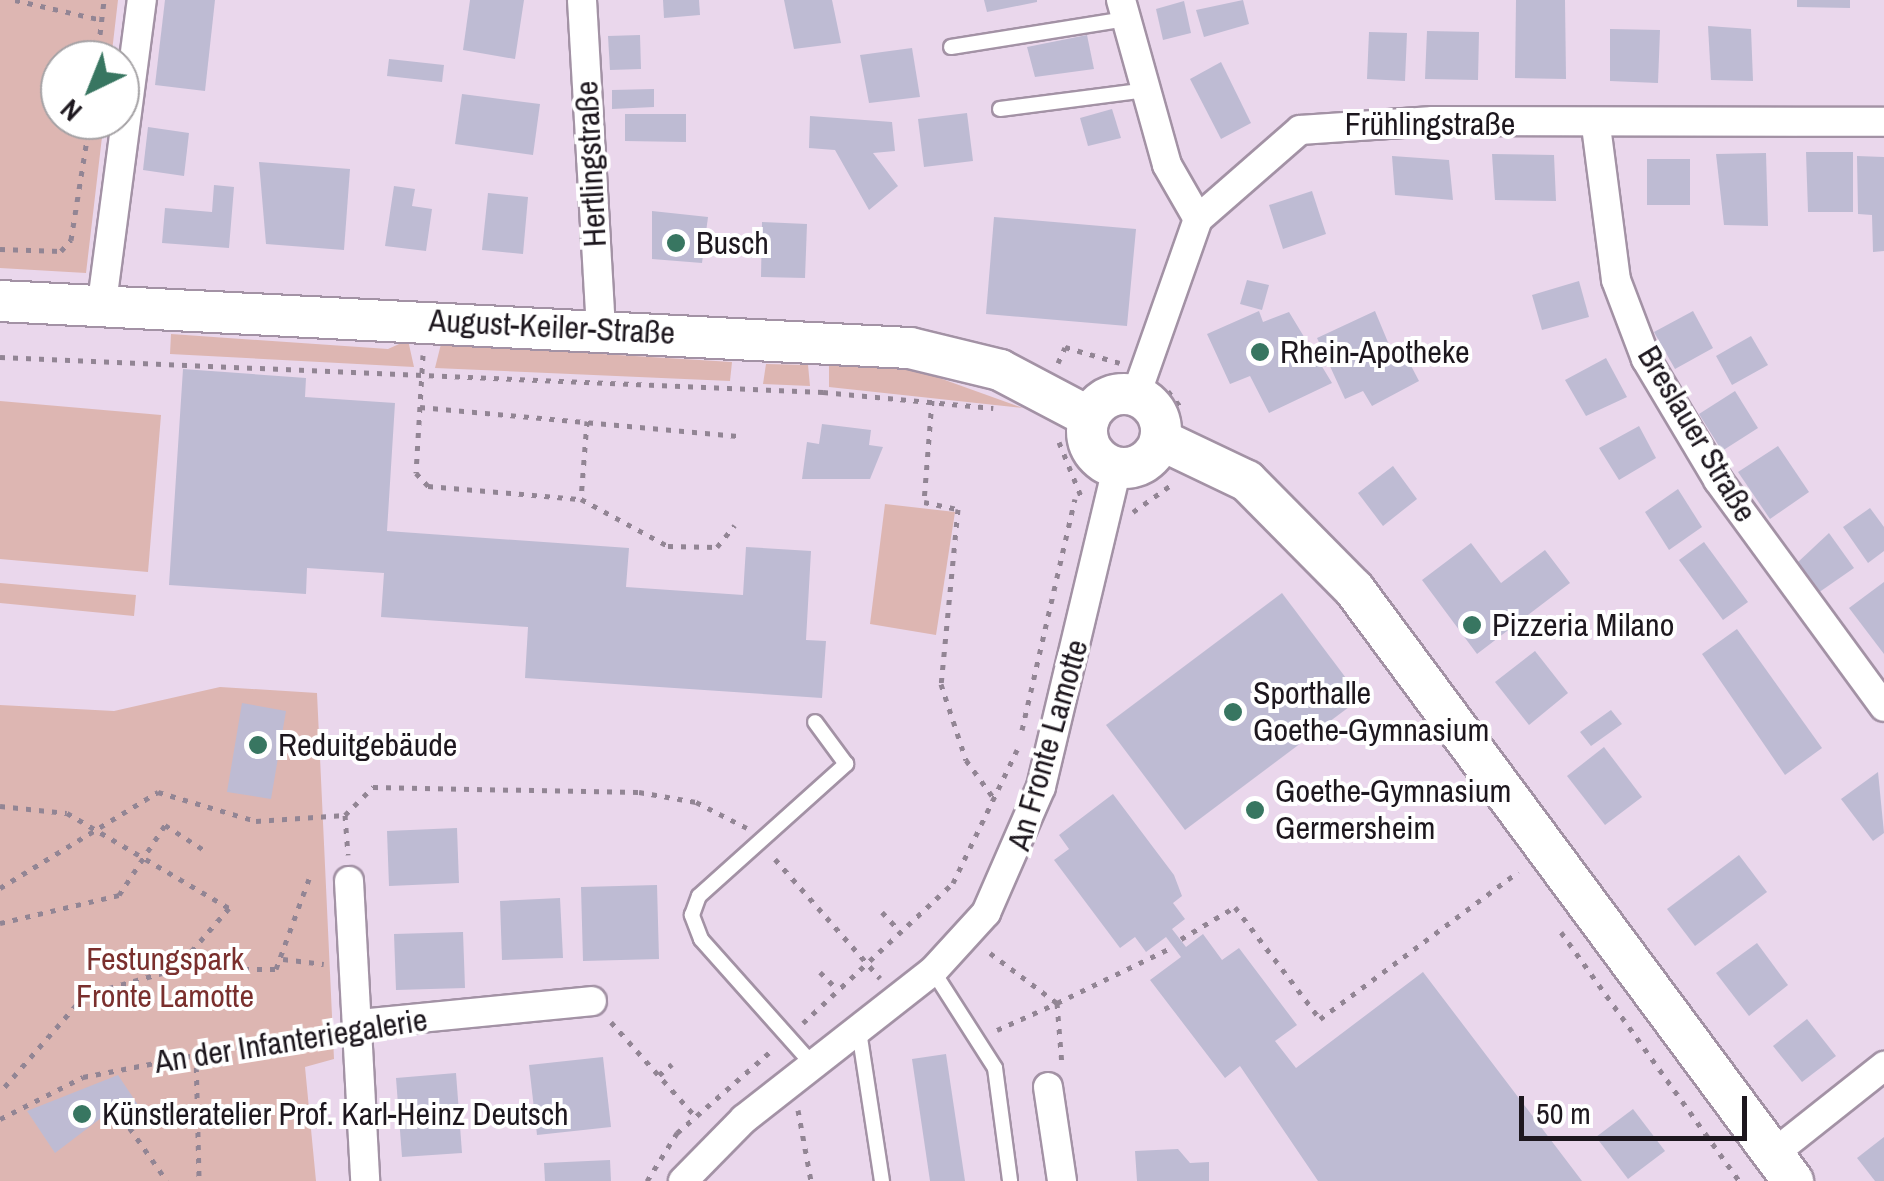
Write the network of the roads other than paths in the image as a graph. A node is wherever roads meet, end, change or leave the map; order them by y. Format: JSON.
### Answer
{"nodes":[{"id":1,"x":142,"y":0,"type":"edge"},
{"id":2,"x":582,"y":0,"type":"edge"},
{"id":3,"x":1123,"y":10,"type":"edge"},
{"id":4,"x":951,"y":47,"type":"dead end"},
{"id":5,"x":1146,"y":90,"type":"junction"},
{"id":6,"x":1000,"y":110,"type":"dead end"},
{"id":7,"x":1884,"y":122,"type":"edge"},
{"id":8,"x":1596,"y":126,"type":"junction"},
{"id":9,"x":1198,"y":219,"type":"junction"},
{"id":10,"x":0,"y":301,"type":"edge"},
{"id":11,"x":101,"y":310,"type":"junction"},
{"id":12,"x":600,"y":328,"type":"junction"},
{"id":13,"x":1136,"y":395,"type":"junction"},
{"id":14,"x":1072,"y":426,"type":"junction"},
{"id":15,"x":1160,"y":440,"type":"junction"},
{"id":16,"x":1117,"y":468,"type":"junction"},
{"id":17,"x":1884,"y":706,"type":"edge"},
{"id":18,"x":816,"y":722,"type":"dead end"},
{"id":19,"x":349,"y":880,"type":"road end"},
{"id":20,"x":933,"y":972,"type":"junction"},
{"id":21,"x":592,"y":1002,"type":"road end"},
{"id":22,"x":359,"y":1024,"type":"junction"},
{"id":23,"x":858,"y":1030,"type":"junction"},
{"id":24,"x":1884,"y":1066,"type":"edge"},
{"id":25,"x":803,"y":1074,"type":"junction"},
{"id":26,"x":1048,"y":1087,"type":"road end"},
{"id":27,"x":1783,"y":1168,"type":"edge"},
{"id":28,"x":366,"y":1181,"type":"edge"},
{"id":29,"x":683,"y":1181,"type":"edge"},
{"id":30,"x":882,"y":1181,"type":"edge"},
{"id":31,"x":1010,"y":1181,"type":"edge"},
{"id":32,"x":1062,"y":1181,"type":"edge"}],
"edges":[{"from":1,"to":11,"type":"street"},
{"from":2,"to":12,"type":"street","name":"Hertlingstraße"},
{"from":3,"to":4,"type":"lane"},
{"from":3,"to":5,"type":"street"},
{"from":5,"to":6,"type":"lane"},
{"from":5,"to":9,"type":"street"},
{"from":7,"to":8,"type":"street","name":"Frühlingstraße"},
{"from":8,"to":9,"type":"street","name":"Frühlingstraße"},
{"from":8,"to":17,"type":"street","name":"Breslauer Straße"},
{"from":9,"to":13,"type":"street","name":"Frühlingstraße"},
{"from":10,"to":11,"type":"street","name":"August-Keiler-Straße"},
{"from":11,"to":12,"type":"street","name":"August-Keiler-Straße"},
{"from":12,"to":14,"type":"street","name":"August-Keiler-Straße"},
{"from":13,"to":14,"type":"street"},
{"from":13,"to":15,"type":"street"},
{"from":14,"to":16,"type":"street"},
{"from":15,"to":16,"type":"street"},
{"from":15,"to":27,"type":"street"},
{"from":16,"to":20,"type":"street","name":"An Fronte Lamotte"},
{"from":18,"to":25,"type":"lane"},
{"from":19,"to":22,"type":"street"},
{"from":20,"to":23,"type":"street","name":"An Fronte Lamotte"},
{"from":20,"to":31,"type":"lane"},
{"from":21,"to":22,"type":"street","name":"An der Infanteriegalerie"},
{"from":22,"to":28,"type":"street"},
{"from":23,"to":25,"type":"street","name":"An Fronte Lamotte"},
{"from":23,"to":30,"type":"lane"},
{"from":24,"to":27,"type":"street"},
{"from":25,"to":29,"type":"street","name":"An Fronte Lamotte"},
{"from":26,"to":32,"type":"street"}]}
